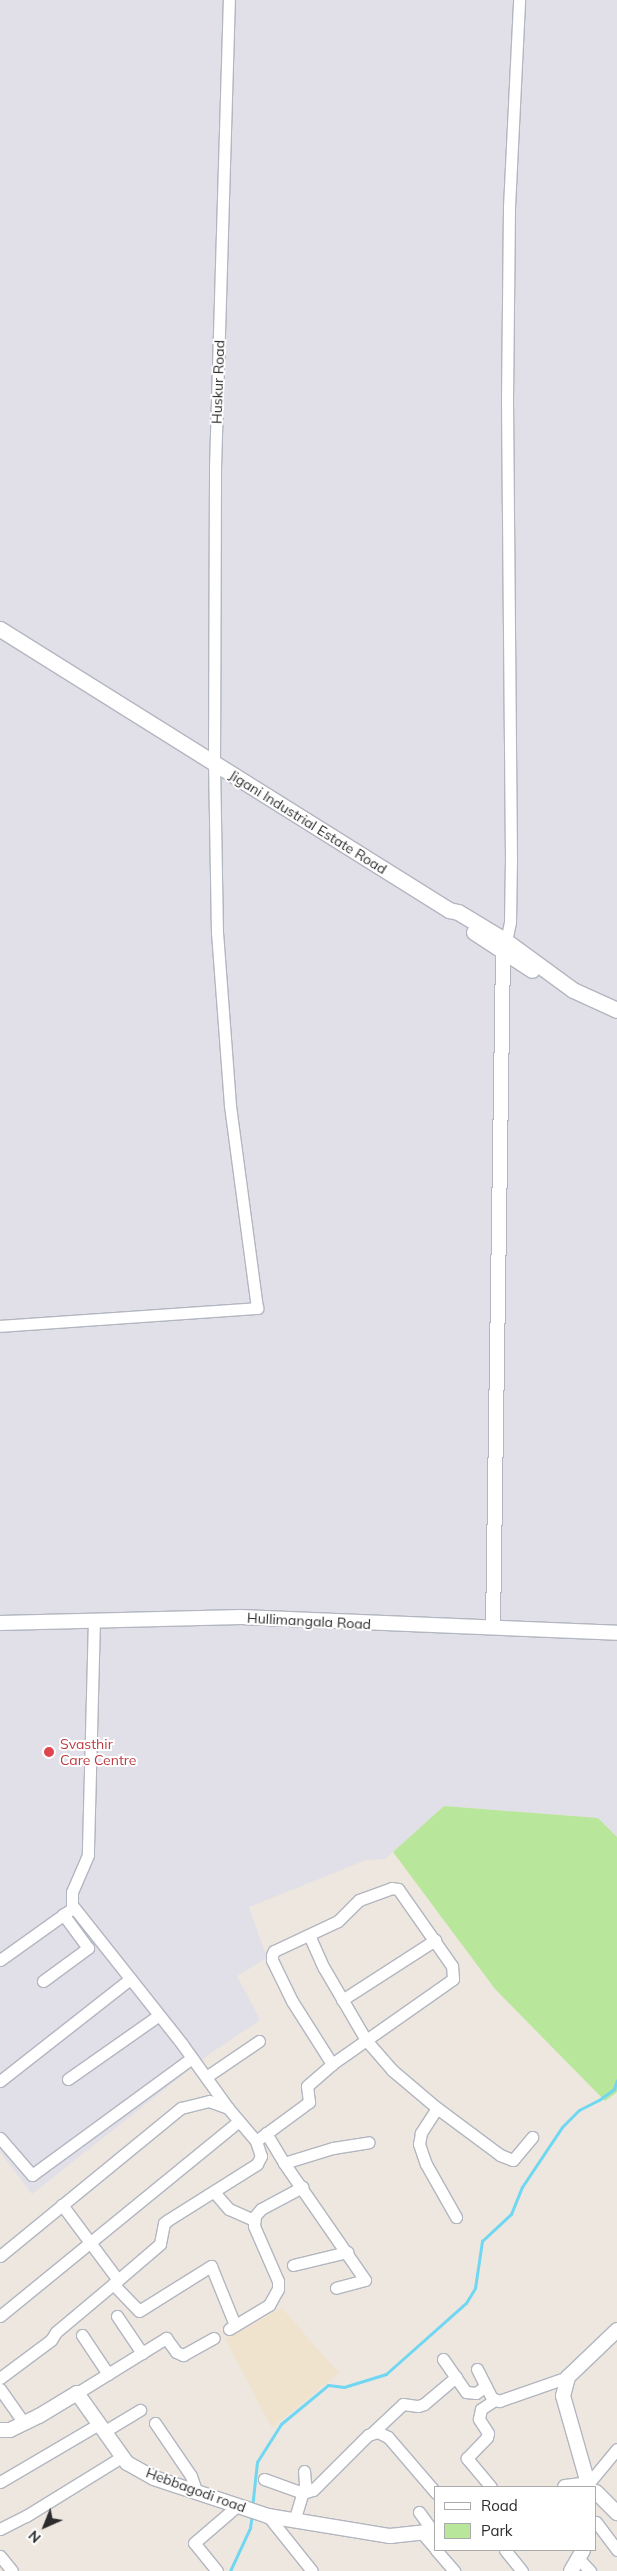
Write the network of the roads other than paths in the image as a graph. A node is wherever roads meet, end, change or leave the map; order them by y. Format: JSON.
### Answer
{"nodes":[{"id":1,"x":229,"y":0,"type":"edge"},
{"id":2,"x":519,"y":0,"type":"edge"},
{"id":3,"x":0,"y":629,"type":"edge"},
{"id":4,"x":214,"y":763,"type":"junction"},
{"id":5,"x":505,"y":947,"type":"junction"},
{"id":6,"x":617,"y":1010,"type":"edge"},
{"id":7,"x":0,"y":1326,"type":"edge"},
{"id":8,"x":94,"y":1619,"type":"junction"},
{"id":9,"x":0,"y":1623,"type":"edge"},
{"id":10,"x":493,"y":1627,"type":"junction"},
{"id":11,"x":617,"y":1634,"type":"edge"},
{"id":12,"x":68,"y":1911,"type":"junction"},
{"id":13,"x":309,"y":1935,"type":"junction"},
{"id":14,"x":435,"y":1940,"type":"junction"},
{"id":15,"x":0,"y":1960,"type":"edge"},
{"id":16,"x":130,"y":1979,"type":"junction"},
{"id":17,"x":43,"y":1982,"type":"dead end"},
{"id":18,"x":342,"y":2000,"type":"junction"},
{"id":19,"x":159,"y":2015,"type":"junction"},
{"id":20,"x":366,"y":2040,"type":"junction"},
{"id":21,"x":259,"y":2041,"type":"dead end"},
{"id":22,"x":192,"y":2058,"type":"junction"},
{"id":23,"x":332,"y":2064,"type":"junction"},
{"id":24,"x":206,"y":2077,"type":"junction"},
{"id":25,"x":68,"y":2079,"type":"dead end"},
{"id":26,"x":0,"y":2081,"type":"edge"},
{"id":27,"x":228,"y":2108,"type":"junction"},
{"id":28,"x":437,"y":2108,"type":"junction"},
{"id":29,"x":239,"y":2121,"type":"junction"},
{"id":30,"x":266,"y":2133,"type":"junction"},
{"id":31,"x":532,"y":2137,"type":"dead end"},
{"id":32,"x":0,"y":2138,"type":"edge"},
{"id":33,"x":256,"y":2140,"type":"junction"},
{"id":34,"x":370,"y":2142,"type":"dead end"},
{"id":35,"x":284,"y":2163,"type":"junction"},
{"id":36,"x":302,"y":2187,"type":"junction"},
{"id":37,"x":214,"y":2192,"type":"junction"},
{"id":38,"x":62,"y":2205,"type":"junction"},
{"id":39,"x":456,"y":2217,"type":"dead end"},
{"id":40,"x":254,"y":2220,"type":"junction"},
{"id":41,"x":90,"y":2243,"type":"junction"},
{"id":42,"x":347,"y":2252,"type":"junction"},
{"id":43,"x":0,"y":2256,"type":"edge"},
{"id":44,"x":293,"y":2265,"type":"dead end"},
{"id":45,"x":116,"y":2282,"type":"junction"},
{"id":46,"x":336,"y":2288,"type":"dead end"},
{"id":47,"x":0,"y":2316,"type":"edge"},
{"id":48,"x":116,"y":2316,"type":"dead end"},
{"id":49,"x":617,"y":2330,"type":"edge"},
{"id":50,"x":82,"y":2335,"type":"dead end"},
{"id":51,"x":214,"y":2338,"type":"dead end"},
{"id":52,"x":142,"y":2352,"type":"junction"},
{"id":53,"x":443,"y":2359,"type":"dead end"},
{"id":54,"x":477,"y":2369,"type":"dead end"},
{"id":55,"x":108,"y":2374,"type":"junction"},
{"id":56,"x":568,"y":2377,"type":"junction"},
{"id":57,"x":0,"y":2378,"type":"edge"},
{"id":58,"x":456,"y":2378,"type":"junction"},
{"id":59,"x":486,"y":2386,"type":"junction"},
{"id":60,"x":0,"y":2389,"type":"edge"},
{"id":61,"x":77,"y":2393,"type":"junction"},
{"id":62,"x":495,"y":2400,"type":"junction"},
{"id":63,"x":140,"y":2410,"type":"dead end"},
{"id":64,"x":24,"y":2423,"type":"junction"},
{"id":65,"x":155,"y":2423,"type":"dead end"},
{"id":66,"x":102,"y":2427,"type":"junction"},
{"id":67,"x":0,"y":2430,"type":"edge"},
{"id":68,"x":372,"y":2433,"type":"junction"},
{"id":69,"x":615,"y":2455,"type":"edge"},
{"id":70,"x":123,"y":2456,"type":"junction"},
{"id":71,"x":304,"y":2471,"type":"dead end"},
{"id":72,"x":264,"y":2480,"type":"dead end"},
{"id":73,"x":0,"y":2482,"type":"edge"},
{"id":74,"x":490,"y":2486,"type":"edge"},
{"id":75,"x":590,"y":2486,"type":"edge"},
{"id":76,"x":592,"y":2486,"type":"edge"},
{"id":77,"x":434,"y":2491,"type":"edge"},
{"id":78,"x":197,"y":2493,"type":"junction"},
{"id":79,"x":303,"y":2493,"type":"junction"},
{"id":80,"x":597,"y":2494,"type":"edge"},
{"id":81,"x":252,"y":2511,"type":"junction"},
{"id":82,"x":419,"y":2512,"type":"dead end"},
{"id":83,"x":617,"y":2513,"type":"edge"},
{"id":84,"x":294,"y":2521,"type":"junction"},
{"id":85,"x":597,"y":2523,"type":"edge"},
{"id":86,"x":0,"y":2529,"type":"edge"},
{"id":87,"x":430,"y":2531,"type":"edge"},
{"id":88,"x":434,"y":2544,"type":"edge"},
{"id":89,"x":617,"y":2550,"type":"edge"},
{"id":90,"x":437,"y":2551,"type":"edge"},
{"id":91,"x":506,"y":2551,"type":"edge"},
{"id":92,"x":580,"y":2554,"type":"edge"},
{"id":93,"x":0,"y":2556,"type":"edge"},
{"id":94,"x":12,"y":2571,"type":"edge"},
{"id":95,"x":217,"y":2571,"type":"edge"},
{"id":96,"x":312,"y":2571,"type":"edge"},
{"id":97,"x":454,"y":2571,"type":"edge"},
{"id":98,"x":522,"y":2571,"type":"edge"},
{"id":99,"x":571,"y":2571,"type":"edge"},
{"id":100,"x":590,"y":2571,"type":"edge"}],
"edges":[{"from":1,"to":4,"type":"street","name":"Huskur Road"},
{"from":2,"to":5,"type":"street"},
{"from":3,"to":4,"type":"main road","name":"Jigani Industrial Estate Road"},
{"from":4,"to":5,"type":"main road","name":"Jigani Industrial Estate Road"},
{"from":4,"to":7,"type":"street","name":"Huskur Road"},
{"from":5,"to":6,"type":"main road","name":"Jigani Industrial Estate Road"},
{"from":5,"to":10,"type":"street"},
{"from":8,"to":9,"type":"street","name":"Hullimangala Road"},
{"from":8,"to":10,"type":"street","name":"Hullimangala Road"},
{"from":8,"to":12,"type":"street"},
{"from":10,"to":11,"type":"street","name":"Hullimangala Road"},
{"from":12,"to":15,"type":"street"},
{"from":12,"to":16,"type":"street"},
{"from":12,"to":17,"type":"street"},
{"from":13,"to":14,"type":"street"},
{"from":13,"to":18,"type":"street"},
{"from":13,"to":23,"type":"street"},
{"from":14,"to":18,"type":"street"},
{"from":14,"to":20,"type":"street"},
{"from":16,"to":19,"type":"street"},
{"from":16,"to":26,"type":"street"},
{"from":18,"to":20,"type":"street"},
{"from":19,"to":22,"type":"street"},
{"from":19,"to":25,"type":"street"},
{"from":20,"to":23,"type":"street"},
{"from":20,"to":28,"type":"street"},
{"from":21,"to":24,"type":"street"},
{"from":22,"to":24,"type":"street"},
{"from":22,"to":32,"type":"street"},
{"from":23,"to":30,"type":"street"},
{"from":24,"to":27,"type":"street"},
{"from":27,"to":29,"type":"street"},
{"from":27,"to":38,"type":"street"},
{"from":28,"to":31,"type":"street"},
{"from":28,"to":39,"type":"street"},
{"from":29,"to":33,"type":"street"},
{"from":29,"to":41,"type":"street"},
{"from":30,"to":33,"type":"street"},
{"from":30,"to":35,"type":"street"},
{"from":33,"to":37,"type":"street"},
{"from":34,"to":35,"type":"street"},
{"from":35,"to":36,"type":"street"},
{"from":36,"to":40,"type":"street"},
{"from":36,"to":42,"type":"street"},
{"from":37,"to":40,"type":"street"},
{"from":37,"to":45,"type":"street"},
{"from":38,"to":41,"type":"street"},
{"from":38,"to":43,"type":"street"},
{"from":40,"to":45,"type":"street"},
{"from":41,"to":45,"type":"street"},
{"from":41,"to":47,"type":"street"},
{"from":42,"to":44,"type":"street"},
{"from":42,"to":46,"type":"street"},
{"from":45,"to":57,"type":"street"},
{"from":48,"to":52,"type":"street"},
{"from":49,"to":56,"type":"street"},
{"from":50,"to":55,"type":"street"},
{"from":51,"to":52,"type":"street"},
{"from":52,"to":55,"type":"street"},
{"from":53,"to":58,"type":"street"},
{"from":54,"to":59,"type":"street"},
{"from":55,"to":61,"type":"street"},
{"from":56,"to":62,"type":"street"},
{"from":56,"to":75,"type":"street"},
{"from":58,"to":59,"type":"street"},
{"from":58,"to":68,"type":"street"},
{"from":59,"to":62,"type":"street"},
{"from":60,"to":64,"type":"street"},
{"from":61,"to":64,"type":"street"},
{"from":61,"to":66,"type":"street","name":"Hebbagodi road"},
{"from":62,"to":74,"type":"street"},
{"from":63,"to":66,"type":"street"},
{"from":64,"to":67,"type":"street"},
{"from":65,"to":78,"type":"street"},
{"from":66,"to":70,"type":"street","name":"Hebbagodi road"},
{"from":66,"to":73,"type":"street"},
{"from":68,"to":77,"type":"street"},
{"from":68,"to":79,"type":"street"},
{"from":69,"to":76,"type":"street"},
{"from":70,"to":78,"type":"street","name":"Hebbagodi road"},
{"from":70,"to":86,"type":"street"},
{"from":71,"to":79,"type":"street"},
{"from":72,"to":79,"type":"street"},
{"from":78,"to":81,"type":"street","name":"Hebbagodi road"},
{"from":79,"to":84,"type":"street"},
{"from":80,"to":83,"type":"street"},
{"from":81,"to":84,"type":"street","name":"Hebbagodi road"},
{"from":81,"to":95,"type":"street"},
{"from":81,"to":96,"type":"street"},
{"from":82,"to":87,"type":"street"},
{"from":84,"to":87,"type":"street","name":"Hebbagodi road"},
{"from":85,"to":89,"type":"street"},
{"from":87,"to":88,"type":"street"},
{"from":90,"to":97,"type":"street"},
{"from":91,"to":98,"type":"street"},
{"from":92,"to":99,"type":"street"},
{"from":92,"to":100,"type":"street"},
{"from":93,"to":94,"type":"street"}]}
